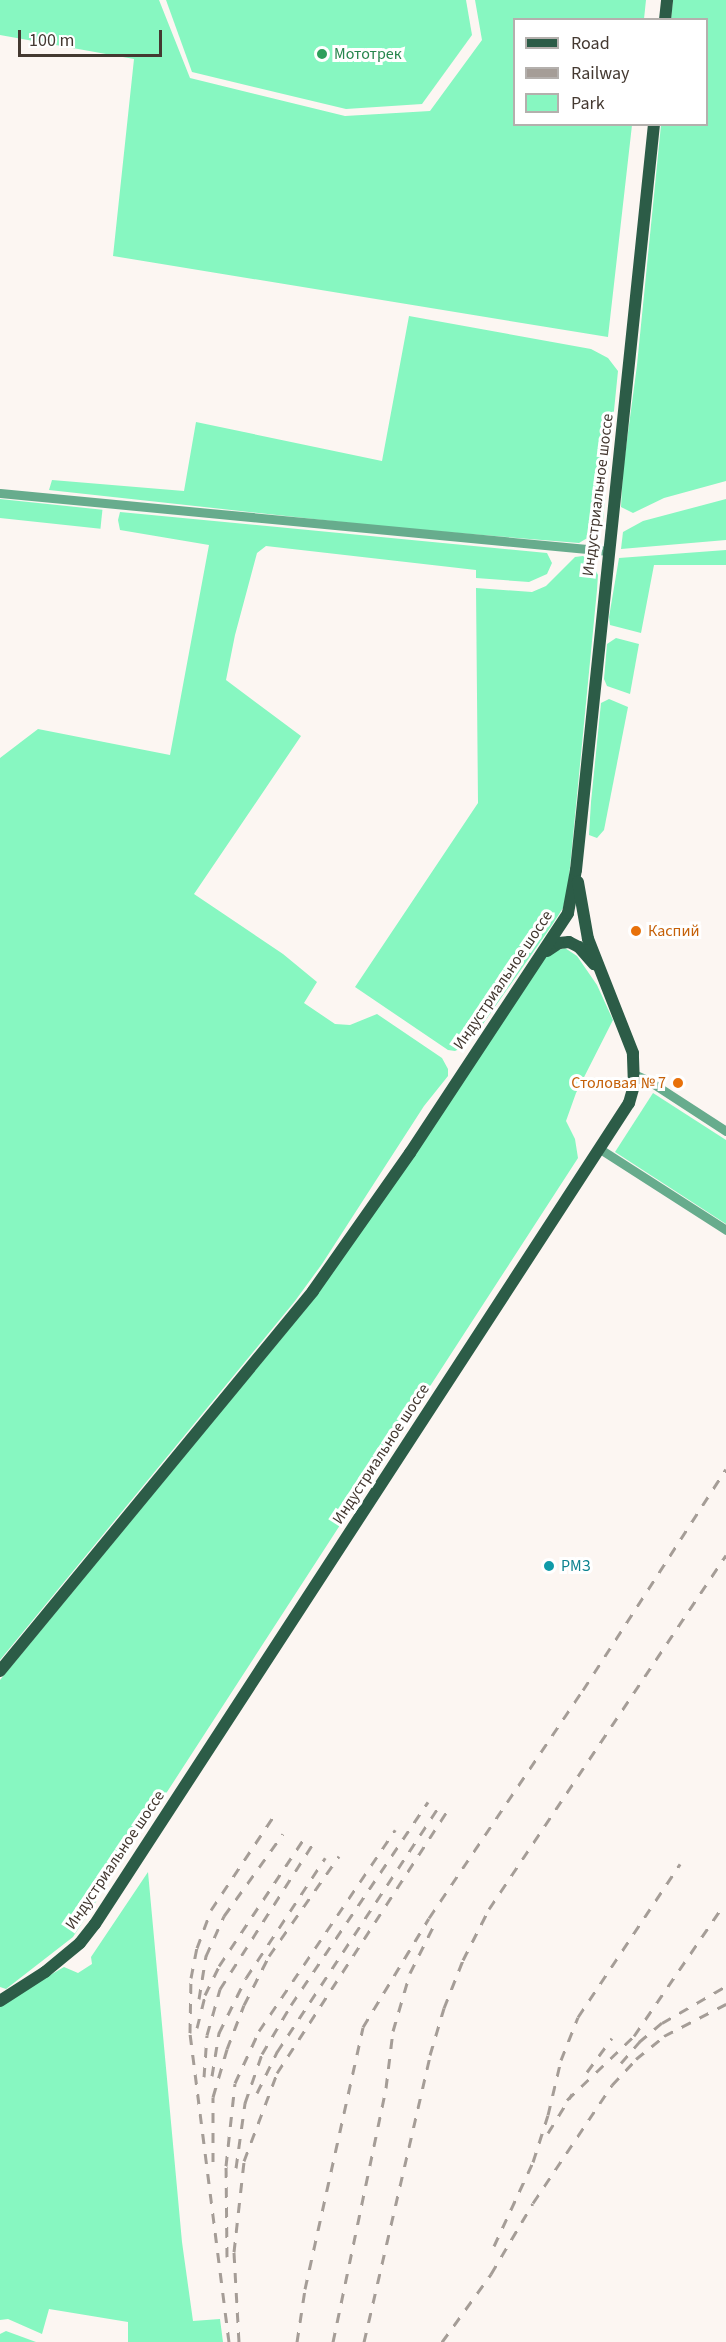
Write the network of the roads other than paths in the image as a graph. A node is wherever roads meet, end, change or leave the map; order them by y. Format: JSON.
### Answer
{"nodes":[{"id":1,"x":667,"y":0,"type":"edge"},
{"id":2,"x":665,"y":18,"type":"edge"},
{"id":3,"x":654,"y":126,"type":"edge"},
{"id":4,"x":0,"y":494,"type":"edge"},
{"id":5,"x":608,"y":552,"type":"junction"},
{"id":6,"x":576,"y":870,"type":"junction"},
{"id":7,"x":538,"y":957,"type":"junction"},
{"id":8,"x":606,"y":982,"type":"junction"},
{"id":9,"x":634,"y":1074,"type":"junction"},
{"id":10,"x":726,"y":1131,"type":"edge"},
{"id":11,"x":600,"y":1149,"type":"junction"},
{"id":12,"x":726,"y":1230,"type":"edge"},
{"id":13,"x":0,"y":1671,"type":"edge"},
{"id":14,"x":0,"y":2001,"type":"edge"}],
"edges":[{"from":1,"to":2,"type":"main road"},
{"from":3,"to":5,"type":"main road","name":"Индустриальное шоссе"},
{"from":4,"to":5,"type":"street"},
{"from":5,"to":6,"type":"main road","name":"Индустриальное шоссе"},
{"from":6,"to":7,"type":"main road","name":"Индустриальное шоссе"},
{"from":6,"to":8,"type":"main road","name":"Индустриальное шоссе"},
{"from":7,"to":8,"type":"main road"},
{"from":7,"to":13,"type":"main road","name":"Индустриальное шоссе"},
{"from":8,"to":9,"type":"main road","name":"Индустриальное шоссе"},
{"from":9,"to":10,"type":"street"},
{"from":9,"to":11,"type":"main road","name":"Индустриальное шоссе"},
{"from":11,"to":12,"type":"street"},
{"from":11,"to":14,"type":"main road","name":"Индустриальное шоссе"}]}
